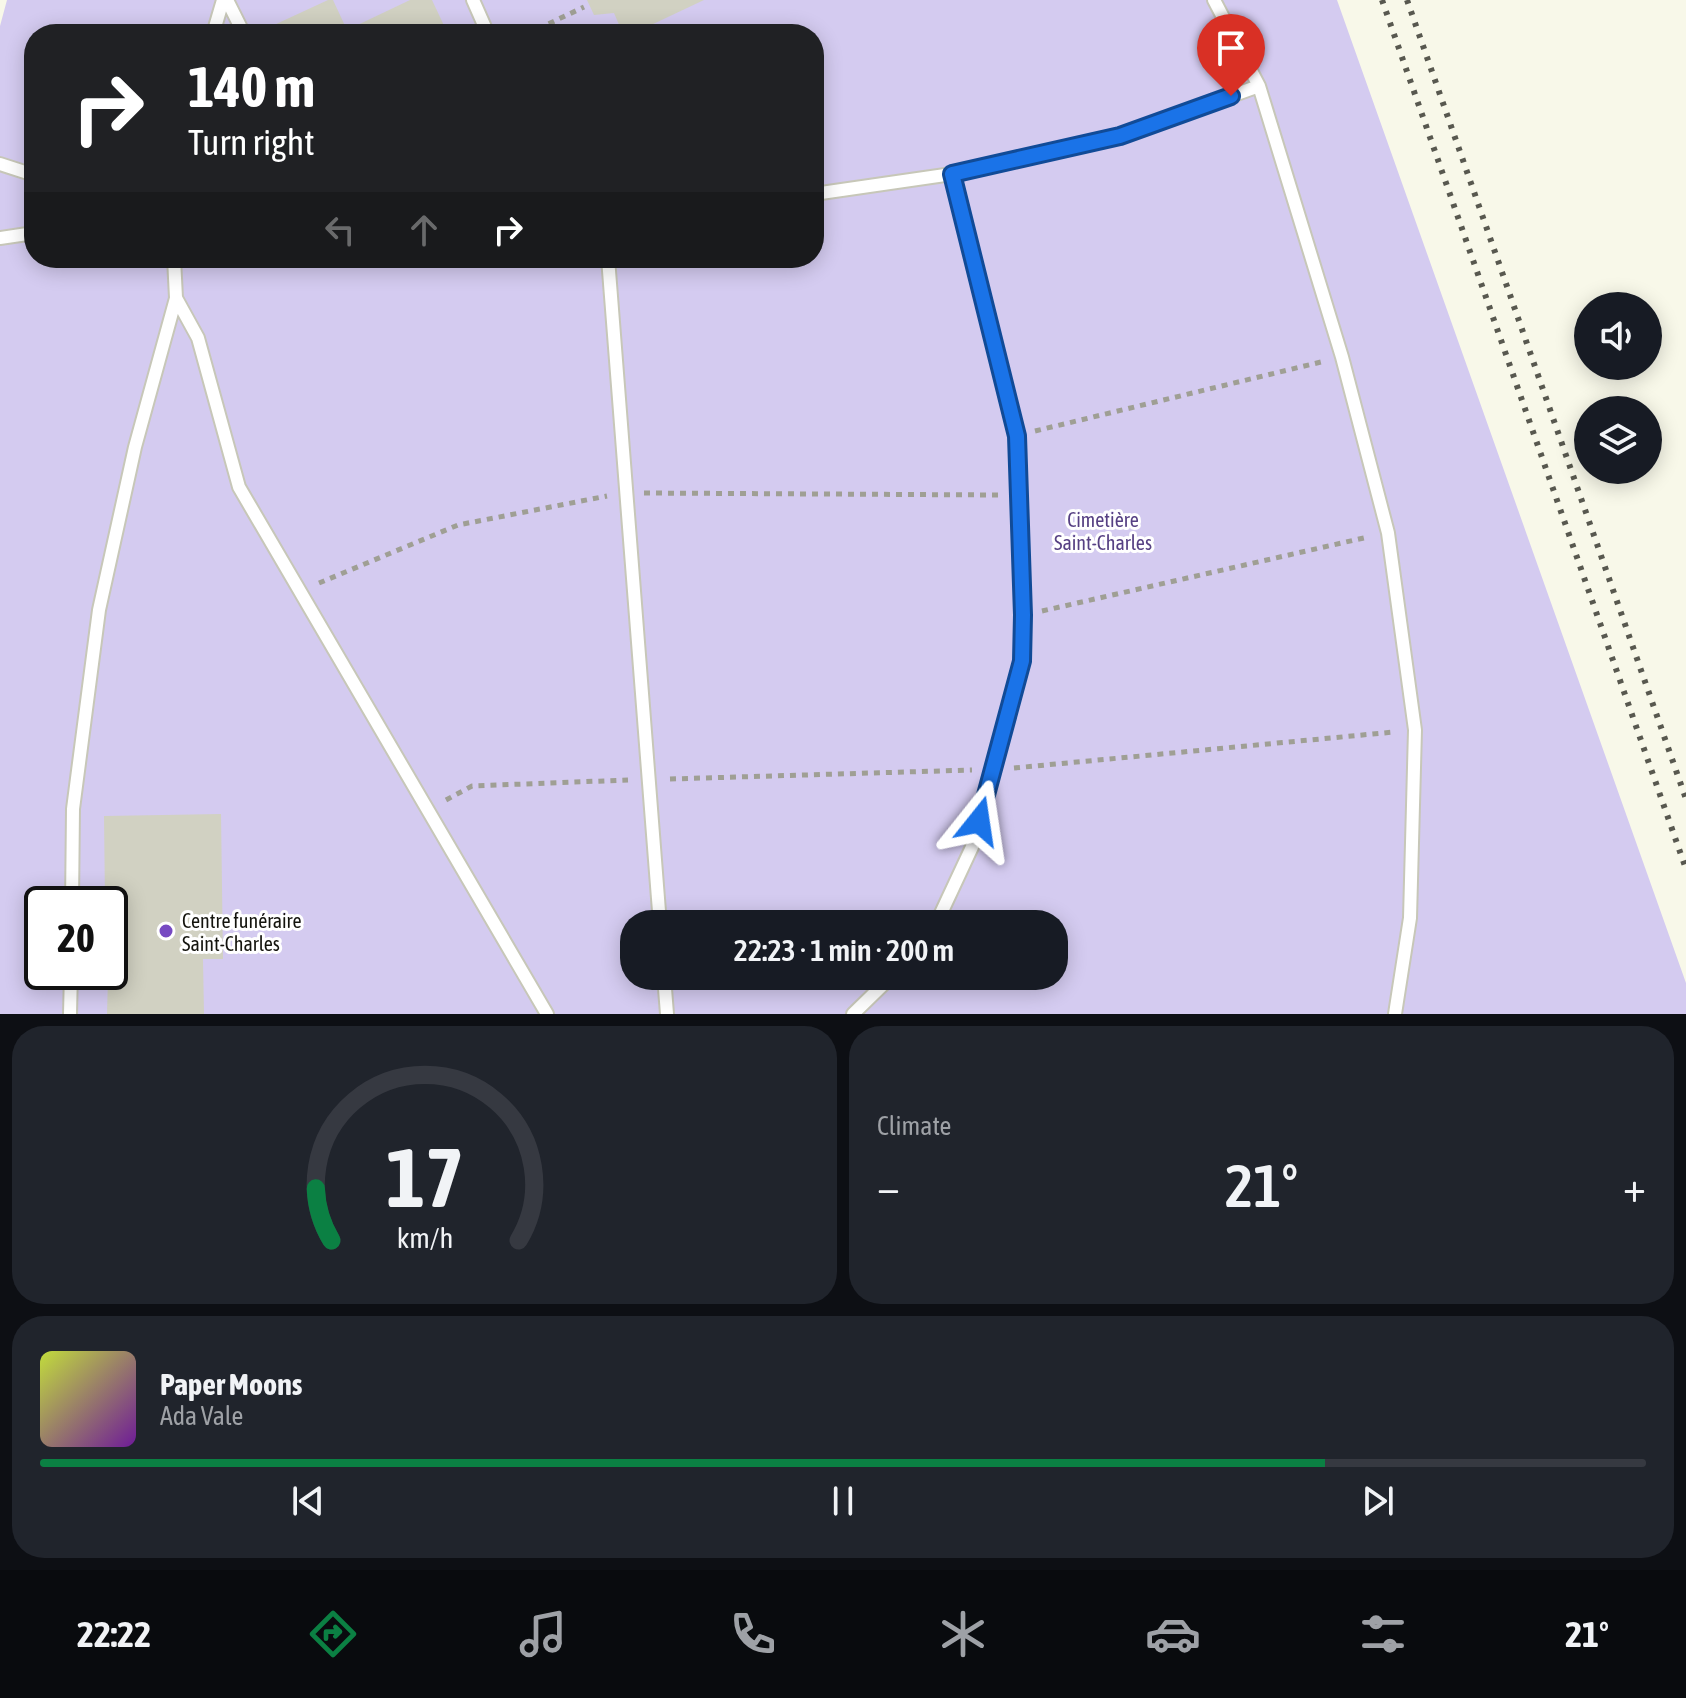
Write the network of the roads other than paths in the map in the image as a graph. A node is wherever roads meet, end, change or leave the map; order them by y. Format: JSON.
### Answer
{"nodes":[{"id":1,"x":225,"y":0,"type":"edge"},
{"id":2,"x":473,"y":0,"type":"edge"},
{"id":3,"x":1214,"y":0,"type":"edge"},
{"id":4,"x":217,"y":24,"type":"edge"},
{"id":5,"x":238,"y":24,"type":"edge"},
{"id":6,"x":484,"y":24,"type":"edge"},
{"id":7,"x":1259,"y":86,"type":"junction"},
{"id":8,"x":0,"y":164,"type":"edge"},
{"id":9,"x":24,"y":172,"type":"edge"},
{"id":10,"x":952,"y":174,"type":"junction"},
{"id":11,"x":824,"y":193,"type":"edge"},
{"id":12,"x":24,"y":234,"type":"edge"},
{"id":13,"x":0,"y":238,"type":"edge"},
{"id":14,"x":174,"y":268,"type":"edge"},
{"id":15,"x":609,"y":268,"type":"edge"},
{"id":16,"x":176,"y":298,"type":"junction"},
{"id":17,"x":72,"y":886,"type":"edge"},
{"id":18,"x":659,"y":910,"type":"edge"},
{"id":19,"x":943,"y":910,"type":"edge"},
{"id":20,"x":71,"y":990,"type":"edge"},
{"id":21,"x":665,"y":990,"type":"edge"},
{"id":22,"x":878,"y":990,"type":"edge"},
{"id":23,"x":70,"y":1014,"type":"edge"},
{"id":24,"x":547,"y":1014,"type":"edge"},
{"id":25,"x":667,"y":1014,"type":"edge"},
{"id":26,"x":853,"y":1014,"type":"edge"},
{"id":27,"x":1395,"y":1014,"type":"edge"}],
"edges":[{"from":1,"to":4,"type":"lane"},
{"from":1,"to":5,"type":"lane"},
{"from":2,"to":6,"type":"lane"},
{"from":3,"to":7,"type":"lane"},
{"from":7,"to":10,"type":"lane"},
{"from":7,"to":27,"type":"lane"},
{"from":8,"to":9,"type":"lane"},
{"from":10,"to":11,"type":"lane"},
{"from":10,"to":19,"type":"lane"},
{"from":12,"to":13,"type":"lane"},
{"from":14,"to":16,"type":"lane"},
{"from":15,"to":18,"type":"lane"},
{"from":16,"to":17,"type":"lane"},
{"from":16,"to":24,"type":"lane"},
{"from":20,"to":23,"type":"lane"},
{"from":21,"to":25,"type":"lane"},
{"from":22,"to":26,"type":"lane"}]}
